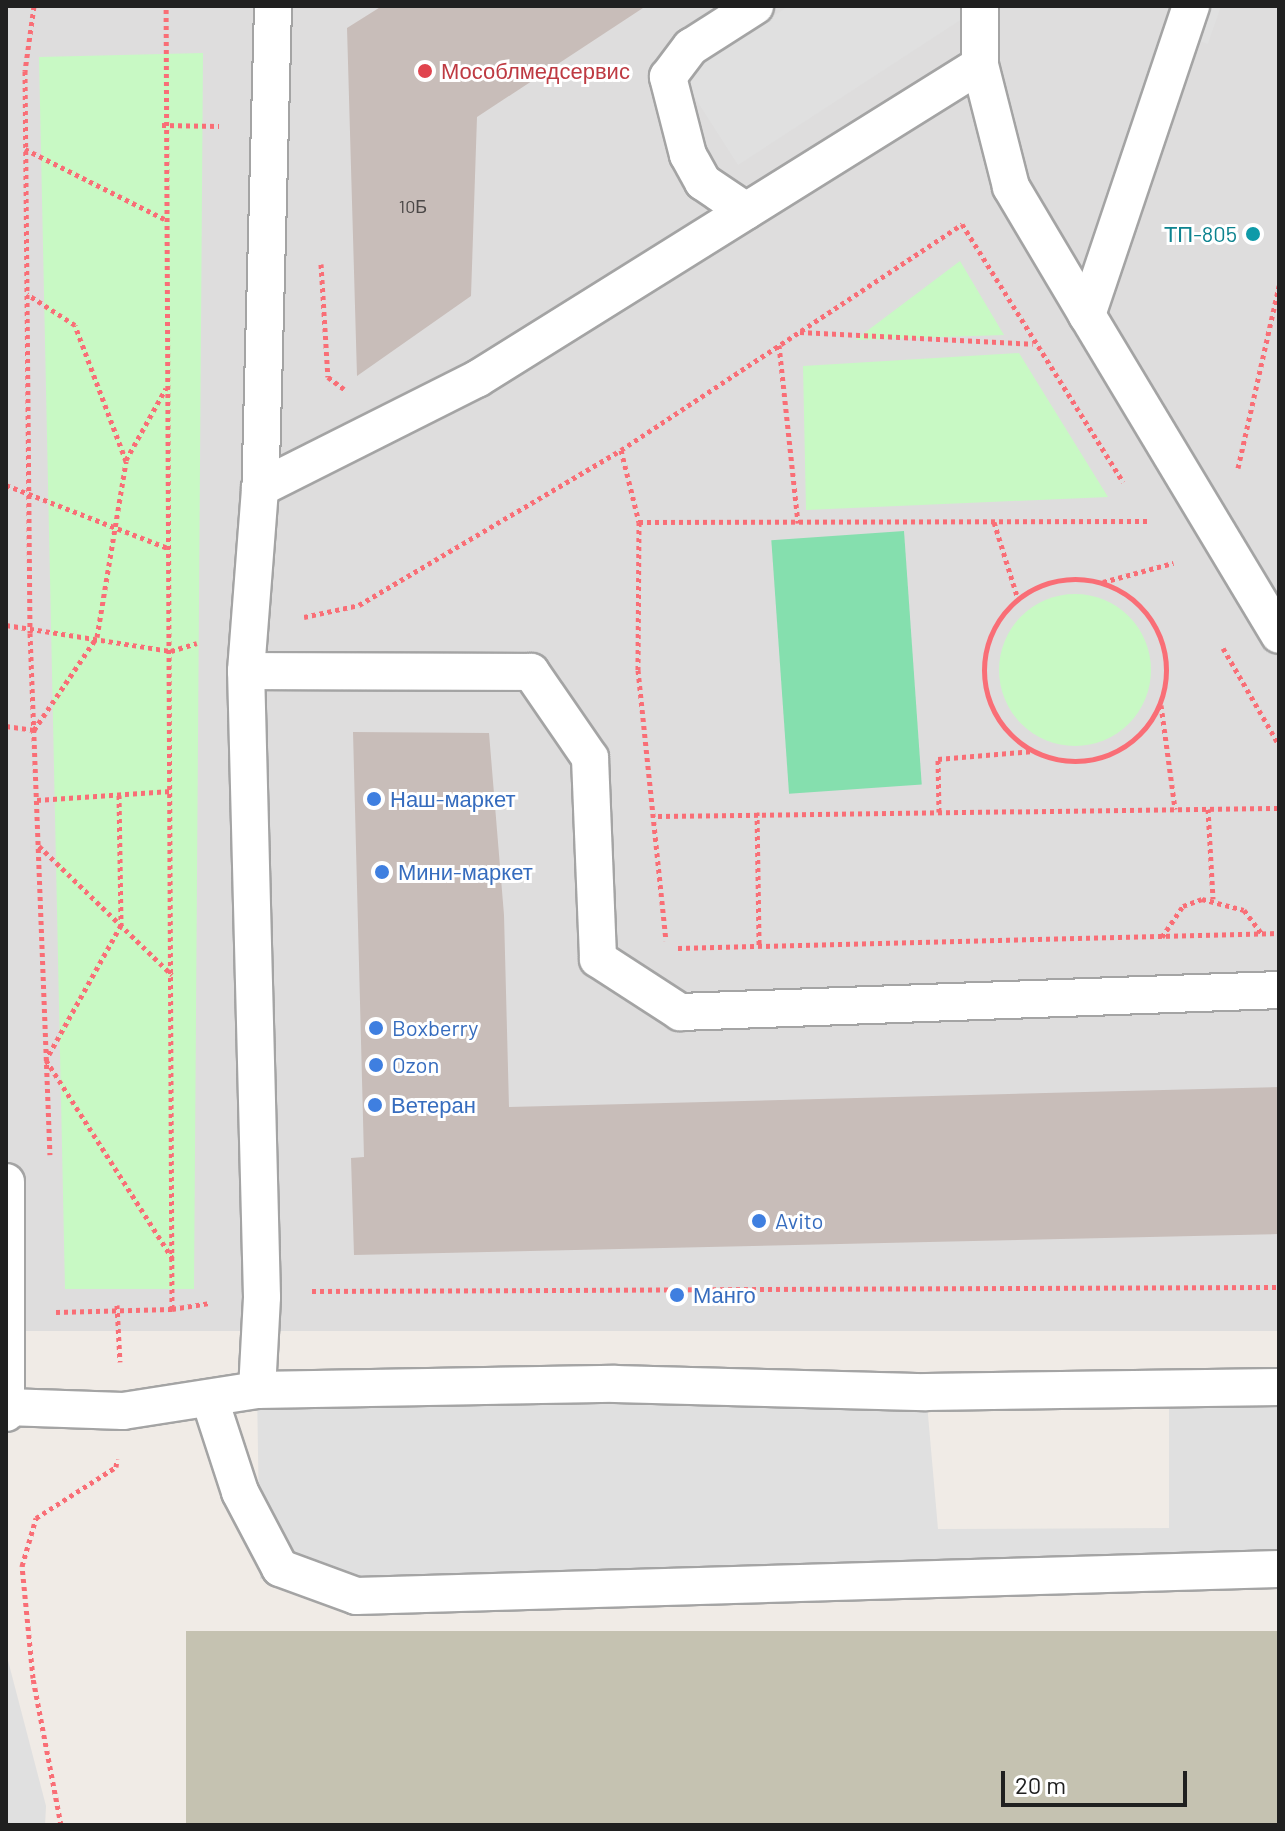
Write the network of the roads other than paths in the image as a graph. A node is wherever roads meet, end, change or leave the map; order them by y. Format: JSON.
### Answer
{"nodes":[{"id":1,"x":273,"y":6,"type":"edge"},
{"id":2,"x":755,"y":6,"type":"edge"},
{"id":3,"x":980,"y":6,"type":"edge"},
{"id":4,"x":1191,"y":6,"type":"edge"},
{"id":5,"x":980,"y":65,"type":"junction"},
{"id":6,"x":746,"y":211,"type":"junction"},
{"id":7,"x":1087,"y":315,"type":"junction"},
{"id":8,"x":260,"y":488,"type":"junction"},
{"id":9,"x":1279,"y":635,"type":"edge"},
{"id":10,"x":246,"y":671,"type":"junction"},
{"id":11,"x":1279,"y":990,"type":"edge"},
{"id":12,"x":6,"y":1182,"type":"edge"},
{"id":13,"x":1279,"y":1387,"type":"edge"},
{"id":14,"x":257,"y":1390,"type":"junction"},
{"id":15,"x":210,"y":1400,"type":"junction"},
{"id":16,"x":7,"y":1409,"type":"edge"},
{"id":17,"x":1279,"y":1569,"type":"edge"}],
"edges":[{"from":1,"to":8,"type":"lane"},
{"from":2,"to":6,"type":"lane"},
{"from":3,"to":5,"type":"lane"},
{"from":4,"to":7,"type":"lane"},
{"from":5,"to":6,"type":"lane"},
{"from":5,"to":7,"type":"lane"},
{"from":6,"to":8,"type":"lane"},
{"from":7,"to":9,"type":"lane"},
{"from":8,"to":10,"type":"lane"},
{"from":10,"to":11,"type":"lane"},
{"from":10,"to":14,"type":"lane"},
{"from":12,"to":16,"type":"lane"},
{"from":13,"to":14,"type":"lane"},
{"from":14,"to":15,"type":"lane"},
{"from":15,"to":16,"type":"lane"},
{"from":15,"to":17,"type":"lane"}]}
